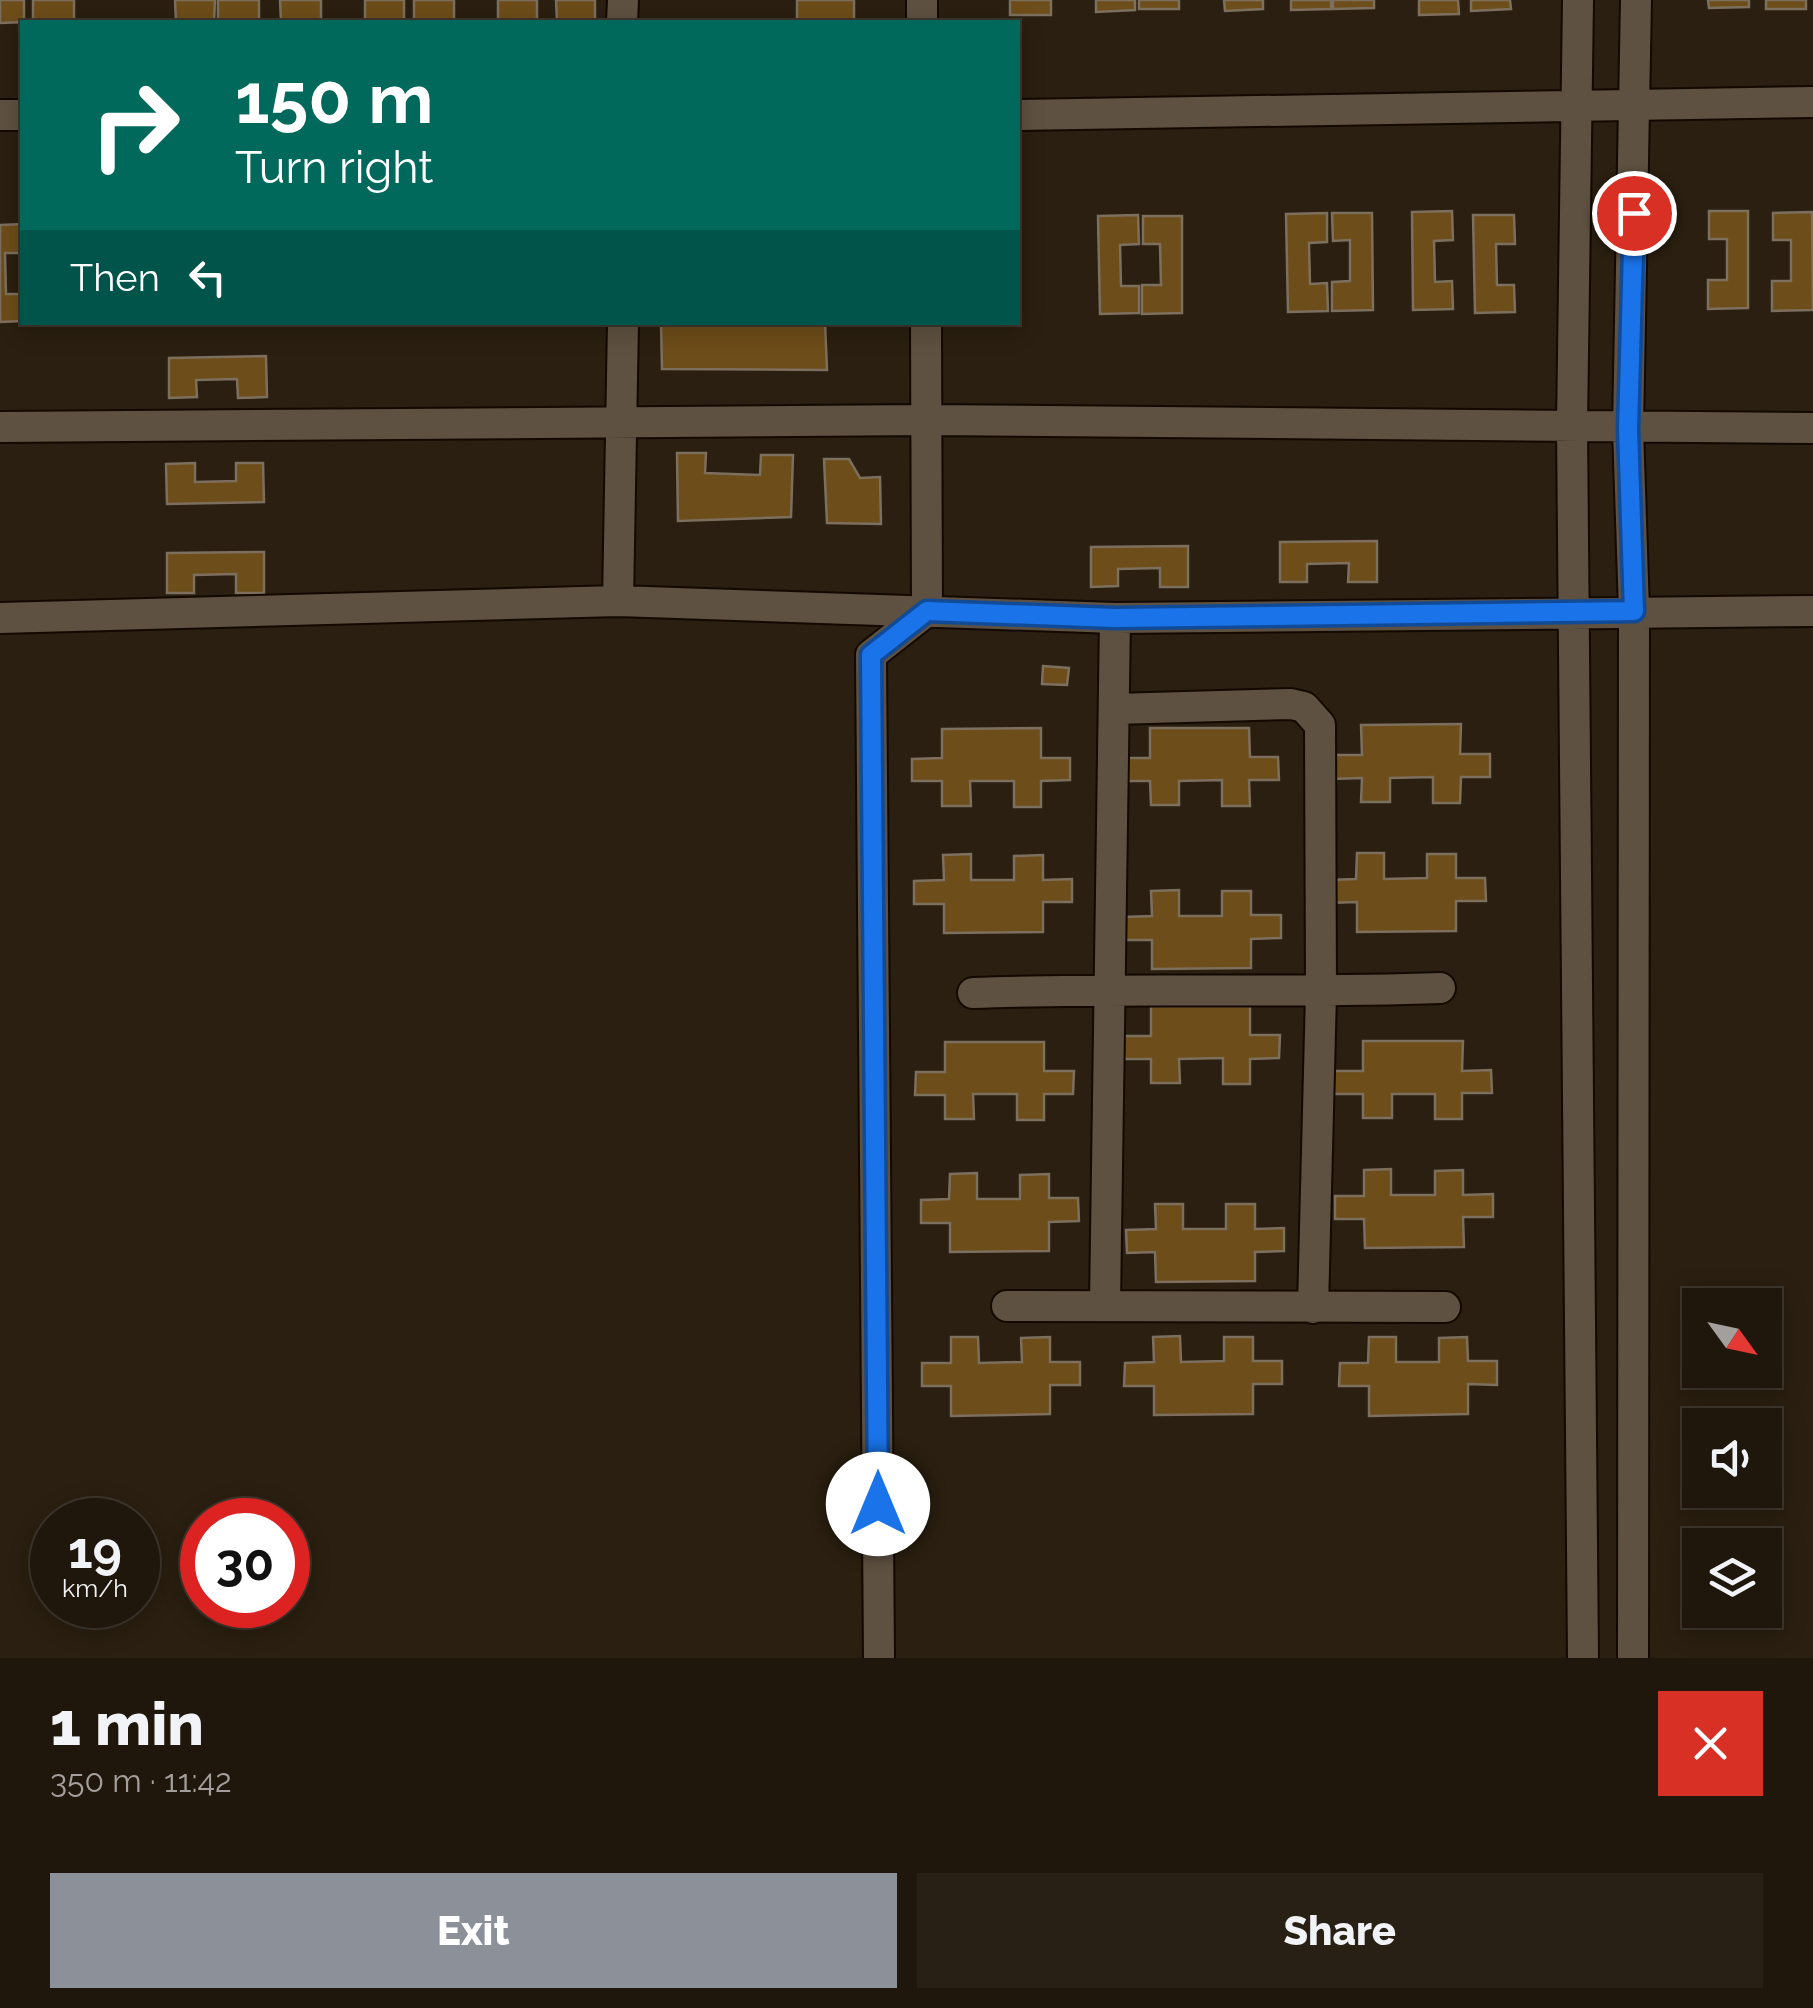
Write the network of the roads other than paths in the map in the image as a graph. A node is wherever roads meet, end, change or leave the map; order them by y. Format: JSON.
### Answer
{"nodes":[{"id":1,"x":1578,"y":0,"type":"edge"},
{"id":2,"x":1636,"y":0,"type":"edge"},
{"id":3,"x":1813,"y":102,"type":"edge"},
{"id":4,"x":1578,"y":104,"type":"junction"},
{"id":5,"x":1636,"y":105,"type":"junction"},
{"id":6,"x":1020,"y":115,"type":"edge"},
{"id":7,"x":622,"y":325,"type":"edge"},
{"id":8,"x":926,"y":325,"type":"edge"},
{"id":9,"x":928,"y":420,"type":"junction"},
{"id":10,"x":624,"y":425,"type":"junction"},
{"id":11,"x":1572,"y":426,"type":"junction"},
{"id":12,"x":0,"y":427,"type":"edge"},
{"id":13,"x":1813,"y":428,"type":"edge"},
{"id":14,"x":1628,"y":429,"type":"junction"},
{"id":15,"x":618,"y":600,"type":"junction"},
{"id":16,"x":927,"y":611,"type":"junction"},
{"id":17,"x":1634,"y":611,"type":"junction"},
{"id":18,"x":1573,"y":612,"type":"junction"},
{"id":19,"x":1813,"y":612,"type":"edge"},
{"id":20,"x":0,"y":618,"type":"edge"},
{"id":21,"x":1115,"y":618,"type":"junction"},
{"id":22,"x":1115,"y":709,"type":"junction"},
{"id":23,"x":1107,"y":988,"type":"junction"},
{"id":24,"x":1440,"y":988,"type":"dead end"},
{"id":25,"x":973,"y":993,"type":"dead end"},
{"id":26,"x":1321,"y":993,"type":"junction"},
{"id":27,"x":1105,"y":1305,"type":"junction"},
{"id":28,"x":1007,"y":1306,"type":"dead end"},
{"id":29,"x":1445,"y":1307,"type":"dead end"},
{"id":30,"x":1314,"y":1308,"type":"junction"},
{"id":31,"x":879,"y":1658,"type":"edge"},
{"id":32,"x":1583,"y":1658,"type":"edge"},
{"id":33,"x":1633,"y":1658,"type":"edge"}],
"edges":[{"from":1,"to":4,"type":"street"},
{"from":2,"to":5,"type":"street"},
{"from":3,"to":5,"type":"street"},
{"from":4,"to":5,"type":"street"},
{"from":4,"to":6,"type":"street"},
{"from":4,"to":11,"type":"street"},
{"from":5,"to":14,"type":"street"},
{"from":7,"to":10,"type":"street"},
{"from":8,"to":9,"type":"street"},
{"from":9,"to":10,"type":"street"},
{"from":9,"to":11,"type":"street"},
{"from":9,"to":16,"type":"street"},
{"from":10,"to":12,"type":"street"},
{"from":10,"to":15,"type":"street"},
{"from":11,"to":14,"type":"street"},
{"from":11,"to":18,"type":"street"},
{"from":13,"to":14,"type":"street"},
{"from":14,"to":17,"type":"street"},
{"from":15,"to":16,"type":"street"},
{"from":15,"to":20,"type":"street"},
{"from":16,"to":21,"type":"street"},
{"from":16,"to":31,"type":"street"},
{"from":17,"to":18,"type":"street"},
{"from":17,"to":19,"type":"street"},
{"from":17,"to":33,"type":"street"},
{"from":18,"to":21,"type":"street"},
{"from":18,"to":32,"type":"street"},
{"from":21,"to":22,"type":"street"},
{"from":22,"to":23,"type":"street"},
{"from":22,"to":26,"type":"street"},
{"from":23,"to":25,"type":"street"},
{"from":23,"to":26,"type":"street"},
{"from":23,"to":27,"type":"street"},
{"from":24,"to":26,"type":"street"},
{"from":26,"to":30,"type":"street"},
{"from":27,"to":28,"type":"street"},
{"from":27,"to":30,"type":"street"},
{"from":29,"to":30,"type":"street"}]}
